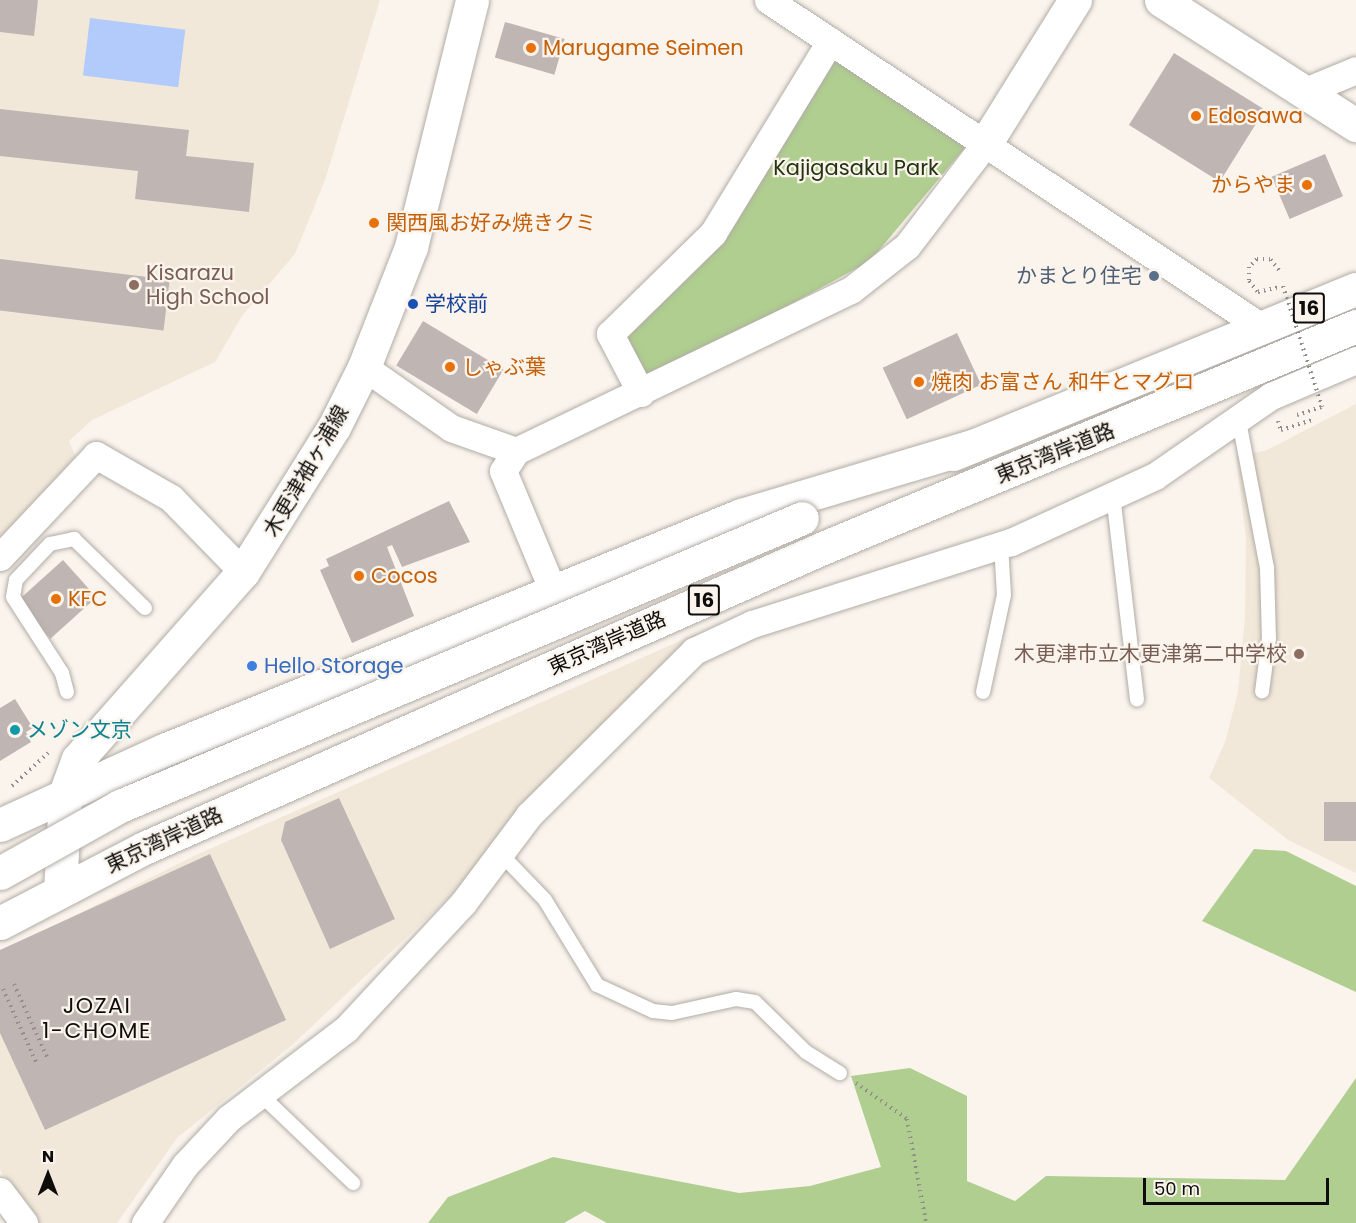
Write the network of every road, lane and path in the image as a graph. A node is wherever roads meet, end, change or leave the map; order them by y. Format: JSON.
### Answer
{"nodes":[{"id":1,"x":472,"y":0,"type":"edge"},
{"id":2,"x":1076,"y":0,"type":"edge"},
{"id":3,"x":1161,"y":0,"type":"edge"},
{"id":4,"x":781,"y":4,"type":"edge"},
{"id":5,"x":830,"y":41,"type":"junction"},
{"id":6,"x":1356,"y":70,"type":"edge"},
{"id":7,"x":1303,"y":92,"type":"junction"},
{"id":8,"x":1356,"y":125,"type":"edge"},
{"id":9,"x":985,"y":144,"type":"junction"},
{"id":10,"x":1279,"y":270,"type":"dead end"},
{"id":11,"x":1356,"y":289,"type":"edge"},
{"id":12,"x":1356,"y":326,"type":"edge"},
{"id":13,"x":1263,"y":328,"type":"junction"},
{"id":14,"x":1356,"y":360,"type":"edge"},
{"id":15,"x":364,"y":367,"type":"junction"},
{"id":16,"x":641,"y":393,"type":"junction"},
{"id":17,"x":1312,"y":420,"type":"dead end"},
{"id":18,"x":1239,"y":421,"type":"junction"},
{"id":19,"x":972,"y":446,"type":"junction"},
{"id":20,"x":516,"y":451,"type":"junction"},
{"id":21,"x":1113,"y":495,"type":"junction"},
{"id":22,"x":1001,"y":545,"type":"junction"},
{"id":23,"x":0,"y":557,"type":"edge"},
{"id":24,"x":243,"y":572,"type":"junction"},
{"id":25,"x":553,"y":591,"type":"junction"},
{"id":26,"x":145,"y":608,"type":"dead end"},
{"id":27,"x":67,"y":692,"type":"dead end"},
{"id":28,"x":983,"y":692,"type":"dead end"},
{"id":29,"x":1262,"y":692,"type":"dead end"},
{"id":30,"x":1137,"y":700,"type":"dead end"},
{"id":31,"x":65,"y":794,"type":"junction"},
{"id":32,"x":0,"y":825,"type":"edge"},
{"id":33,"x":500,"y":853,"type":"junction"},
{"id":34,"x":0,"y":873,"type":"edge"},
{"id":35,"x":60,"y":891,"type":"junction"},
{"id":36,"x":0,"y":923,"type":"edge"},
{"id":37,"x":14,"y":984,"type":"dead end"},
{"id":38,"x":3,"y":989,"type":"dead end"},
{"id":39,"x":47,"y":1057,"type":"dead end"},
{"id":40,"x":36,"y":1062,"type":"dead end"},
{"id":41,"x":840,"y":1073,"type":"joint"},
{"id":42,"x":260,"y":1094,"type":"junction"},
{"id":43,"x":353,"y":1183,"type":"dead end"},
{"id":44,"x":0,"y":1191,"type":"edge"},
{"id":45,"x":24,"y":1223,"type":"edge"},
{"id":46,"x":144,"y":1223,"type":"edge"},
{"id":47,"x":926,"y":1223,"type":"edge"}],
"edges":[{"from":1,"to":15,"type":"main road","name":"木更津袖ヶ浦線"},
{"from":2,"to":9,"type":"main road"},
{"from":3,"to":7,"type":"main road"},
{"from":4,"to":5,"type":"street"},
{"from":5,"to":9,"type":"street"},
{"from":5,"to":16,"type":"street"},
{"from":6,"to":7,"type":"street"},
{"from":7,"to":8,"type":"main road"},
{"from":9,"to":13,"type":"street"},
{"from":9,"to":16,"type":"street"},
{"from":10,"to":17,"type":"path","bridge":true},
{"from":11,"to":13,"type":"main road","name":"東京湾岸道路","number":"16"},
{"from":12,"to":35,"type":"main road","name":"東京湾岸道路","number":"16"},
{"from":13,"to":19,"type":"main road","name":"東京湾岸道路","number":"16"},
{"from":14,"to":18,"type":"street"},
{"from":15,"to":20,"type":"street"},
{"from":15,"to":24,"type":"main road","name":"木更津袖ヶ浦線"},
{"from":16,"to":20,"type":"street"},
{"from":18,"to":21,"type":"street"},
{"from":18,"to":29,"type":"lane"},
{"from":19,"to":25,"type":"main road","number":"16"},
{"from":19,"to":34,"type":"main road","name":"東京湾岸道路","number":"16","bridge":true},
{"from":20,"to":25,"type":"street"},
{"from":21,"to":22,"type":"street"},
{"from":21,"to":30,"type":"lane"},
{"from":22,"to":28,"type":"lane"},
{"from":22,"to":33,"type":"street"},
{"from":23,"to":24,"type":"street"},
{"from":24,"to":31,"type":"main road","name":"木更津袖ヶ浦線"},
{"from":25,"to":31,"type":"main road","number":"16"},
{"from":26,"to":27,"type":"lane"},
{"from":31,"to":32,"type":"main road","number":"16"},
{"from":31,"to":35,"type":"main road","name":"木更津袖ヶ浦線"},
{"from":33,"to":41,"type":"lane"},
{"from":33,"to":42,"type":"street"},
{"from":35,"to":36,"type":"main road","name":"東京湾岸道路","number":"16"},
{"from":37,"to":39,"type":"path"},
{"from":38,"to":40,"type":"path"},
{"from":41,"to":47,"type":"path"},
{"from":42,"to":43,"type":"lane"},
{"from":42,"to":46,"type":"street"},
{"from":44,"to":45,"type":"street"}]}
